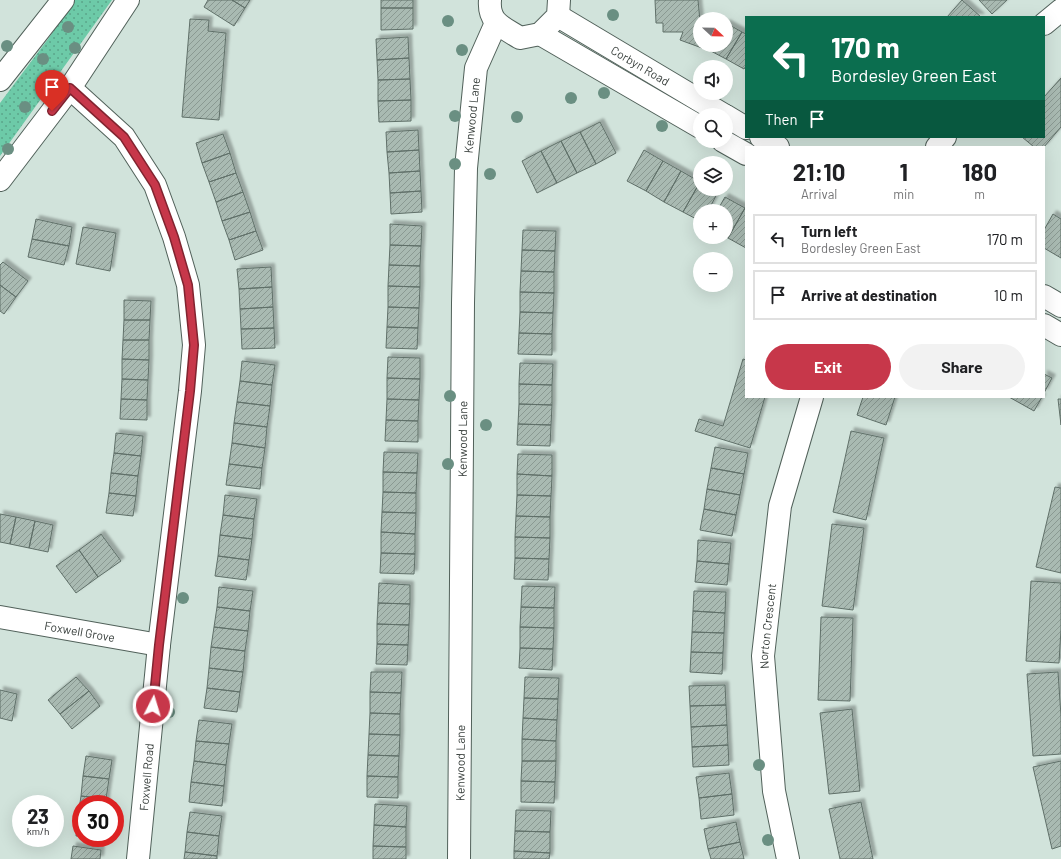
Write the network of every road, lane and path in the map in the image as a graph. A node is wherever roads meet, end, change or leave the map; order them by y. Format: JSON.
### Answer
{"nodes":[{"id":1,"x":63,"y":0,"type":"edge"},
{"id":2,"x":128,"y":0,"type":"edge"},
{"id":3,"x":490,"y":0,"type":"edge"},
{"id":4,"x":559,"y":8,"type":"edge"},
{"id":5,"x":1061,"y":10,"type":"edge"},
{"id":6,"x":496,"y":23,"type":"junction"},
{"id":7,"x":1045,"y":23,"type":"edge"},
{"id":8,"x":540,"y":34,"type":"junction"},
{"id":9,"x":0,"y":80,"type":"edge"},
{"id":10,"x":70,"y":88,"type":"junction"},
{"id":11,"x":713,"y":108,"type":"edge"},
{"id":12,"x":733,"y":121,"type":"edge"},
{"id":13,"x":693,"y":123,"type":"edge"},
{"id":14,"x":745,"y":127,"type":"edge"},
{"id":15,"x":763,"y":138,"type":"edge"},
{"id":16,"x":944,"y":138,"type":"edge"},
{"id":17,"x":776,"y":146,"type":"edge"},
{"id":18,"x":938,"y":146,"type":"edge"},
{"id":19,"x":733,"y":147,"type":"edge"},
{"id":20,"x":745,"y":153,"type":"edge"},
{"id":21,"x":0,"y":180,"type":"edge"},
{"id":22,"x":1045,"y":297,"type":"edge"},
{"id":23,"x":1061,"y":306,"type":"edge"},
{"id":24,"x":1045,"y":326,"type":"edge"},
{"id":25,"x":1061,"y":335,"type":"edge"},
{"id":26,"x":812,"y":398,"type":"edge"},
{"id":27,"x":0,"y":617,"type":"edge"},
{"id":28,"x":159,"y":645,"type":"junction"},
{"id":29,"x":138,"y":859,"type":"edge"},
{"id":30,"x":459,"y":859,"type":"edge"},
{"id":31,"x":788,"y":859,"type":"edge"}],
"edges":[{"from":1,"to":9,"type":"street"},
{"from":2,"to":10,"type":"street"},
{"from":3,"to":6,"type":"street"},
{"from":4,"to":8,"type":"street"},
{"from":4,"to":11,"type":"street","name":"Corbyn Road"},
{"from":5,"to":7,"type":"street"},
{"from":6,"to":8,"type":"street"},
{"from":6,"to":30,"type":"street","name":"Kenwood Lane"},
{"from":8,"to":13,"type":"street","name":"Corbyn Road"},
{"from":10,"to":21,"type":"street"},
{"from":10,"to":28,"type":"street","name":"Foxwell Road"},
{"from":12,"to":14,"type":"street","name":"Corbyn Road"},
{"from":15,"to":17,"type":"street"},
{"from":16,"to":18,"type":"street"},
{"from":19,"to":20,"type":"street"},
{"from":22,"to":23,"type":"street"},
{"from":24,"to":25,"type":"street"},
{"from":26,"to":31,"type":"street","name":"Norton Crescent"},
{"from":27,"to":28,"type":"street","name":"Foxwell Grove"},
{"from":28,"to":29,"type":"street","name":"Foxwell Road"}]}
